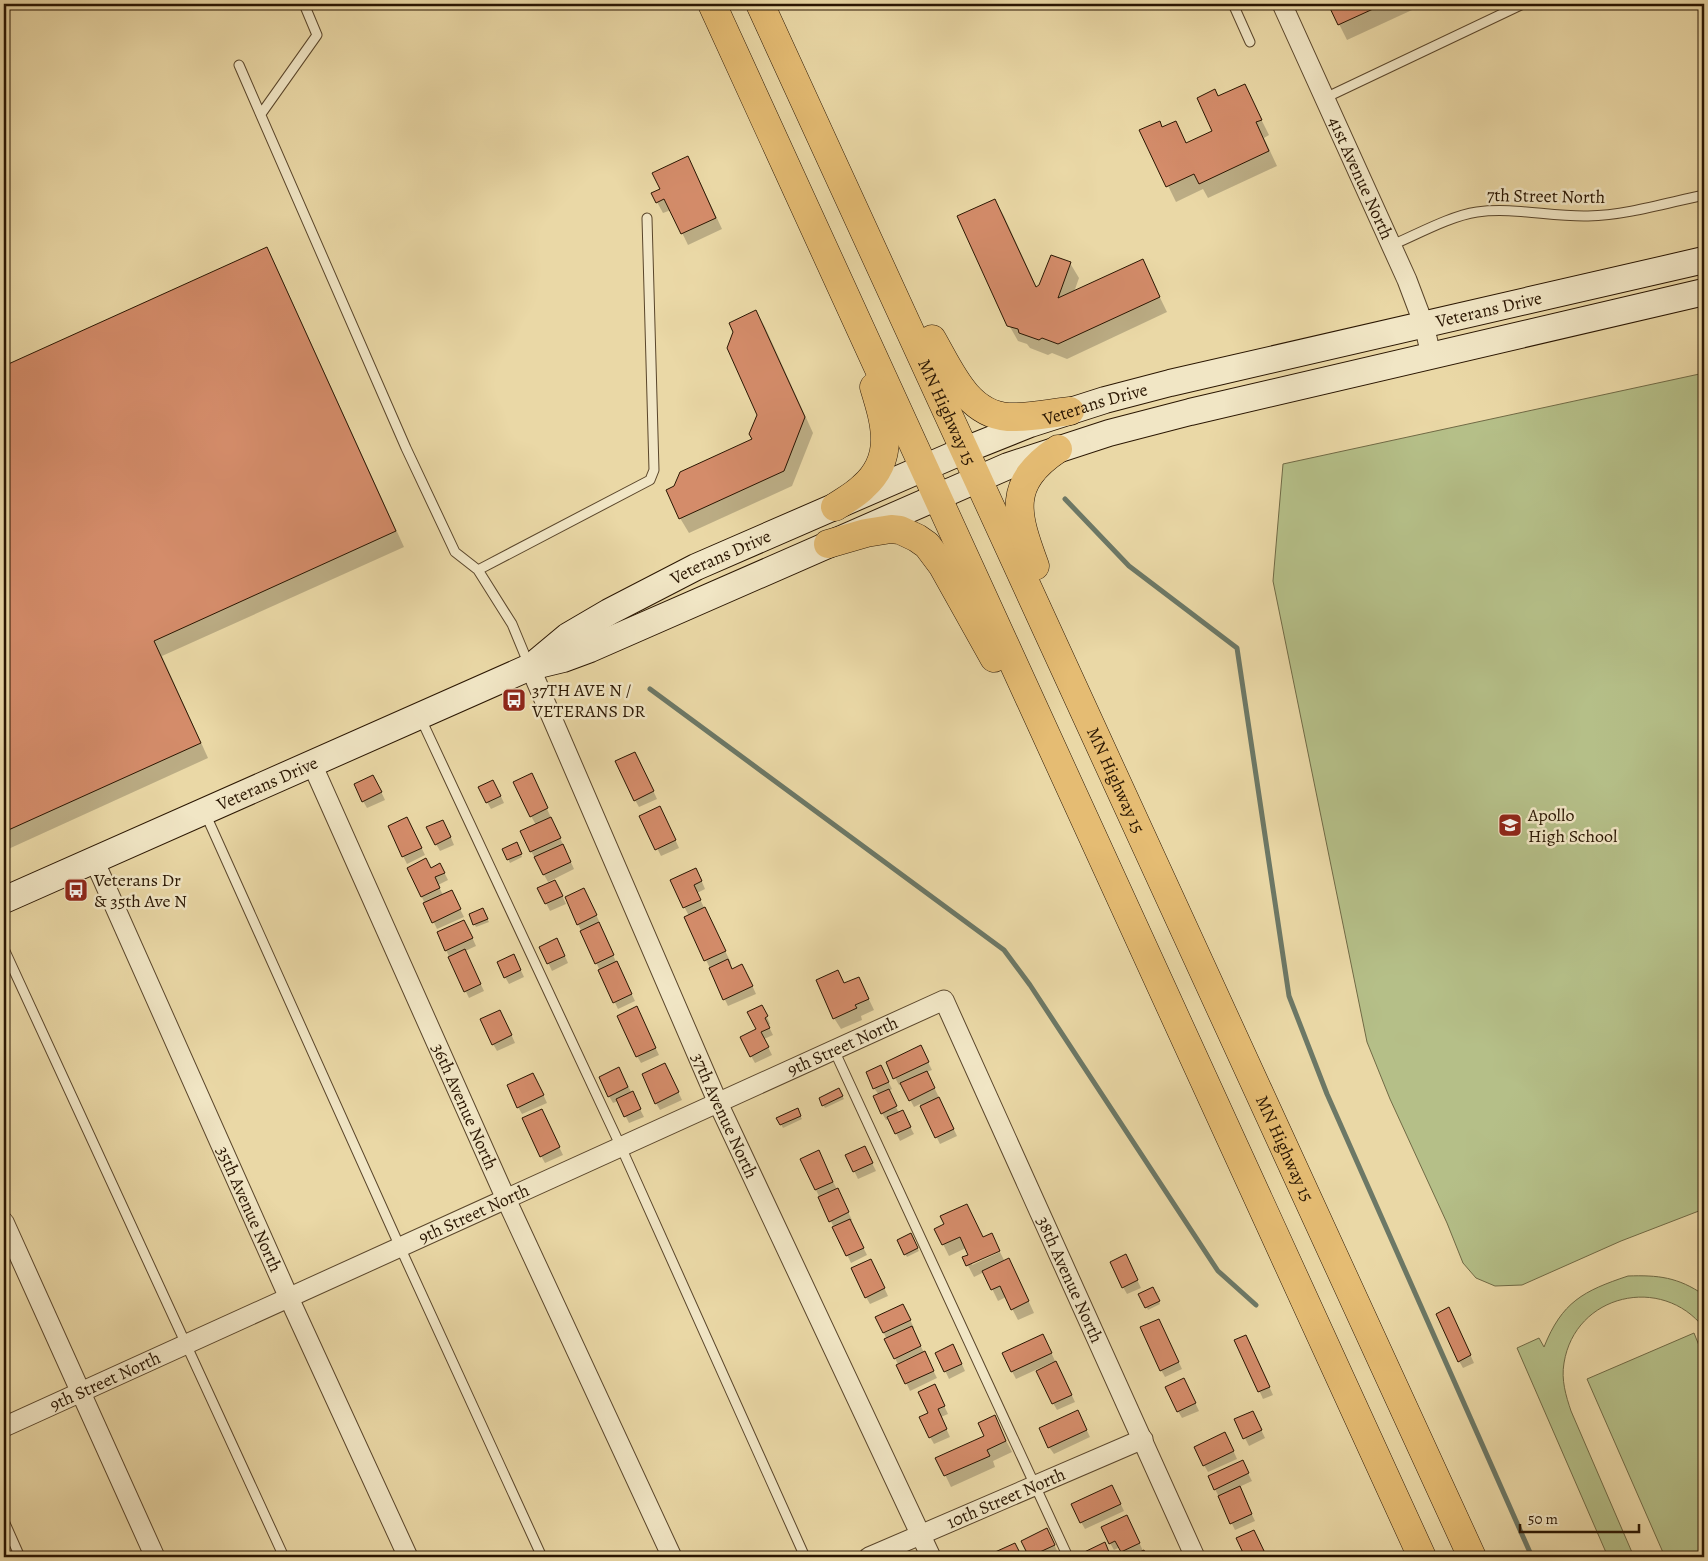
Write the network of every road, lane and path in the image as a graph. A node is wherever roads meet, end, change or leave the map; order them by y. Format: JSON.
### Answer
{"nodes":[{"id":1,"x":304,"y":4,"type":"edge"},
{"id":2,"x":712,"y":4,"type":"edge"},
{"id":3,"x":760,"y":4,"type":"edge"},
{"id":4,"x":1233,"y":4,"type":"edge"},
{"id":5,"x":1282,"y":4,"type":"edge"},
{"id":6,"x":1524,"y":4,"type":"edge"},
{"id":7,"x":1250,"y":42,"type":"dead end"},
{"id":8,"x":239,"y":65,"type":"dead end"},
{"id":9,"x":1325,"y":98,"type":"junction"},
{"id":10,"x":261,"y":114,"type":"junction"},
{"id":11,"x":845,"y":189,"type":"junction"},
{"id":12,"x":1704,"y":195,"type":"edge"},
{"id":13,"x":647,"y":218,"type":"dead end"},
{"id":14,"x":1392,"y":245,"type":"junction"},
{"id":15,"x":1704,"y":260,"type":"edge"},
{"id":16,"x":844,"y":290,"type":"junction"},
{"id":17,"x":1704,"y":292,"type":"edge"},
{"id":18,"x":1424,"y":326,"type":"junction"},
{"id":19,"x":1431,"y":355,"type":"junction"},
{"id":20,"x":1070,"y":411,"type":"junction"},
{"id":21,"x":1058,"y":449,"type":"junction"},
{"id":22,"x":966,"y":450,"type":"junction"},
{"id":23,"x":925,"y":468,"type":"junction"},
{"id":24,"x":978,"y":478,"type":"junction"},
{"id":25,"x":938,"y":496,"type":"junction"},
{"id":26,"x":835,"y":507,"type":"junction"},
{"id":27,"x":828,"y":544,"type":"junction"},
{"id":28,"x":478,"y":570,"type":"junction"},
{"id":29,"x":530,"y":667,"type":"junction"},
{"id":30,"x":420,"y":717,"type":"junction"},
{"id":31,"x":1102,"y":748,"type":"junction"},
{"id":32,"x":312,"y":764,"type":"junction"},
{"id":33,"x":1080,"y":807,"type":"junction"},
{"id":34,"x":204,"y":812,"type":"junction"},
{"id":35,"x":94,"y":860,"type":"junction"},
{"id":36,"x":4,"y":900,"type":"edge"},
{"id":37,"x":4,"y":949,"type":"edge"},
{"id":38,"x":944,"y":1000,"type":"joint"},
{"id":39,"x":834,"y":1050,"type":"junction"},
{"id":40,"x":718,"y":1103,"type":"junction"},
{"id":41,"x":621,"y":1147,"type":"junction"},
{"id":42,"x":506,"y":1199,"type":"junction"},
{"id":43,"x":4,"y":1222,"type":"edge"},
{"id":44,"x":400,"y":1248,"type":"junction"},
{"id":45,"x":289,"y":1298,"type":"junction"},
{"id":46,"x":186,"y":1345,"type":"junction"},
{"id":47,"x":80,"y":1392,"type":"junction"},
{"id":48,"x":4,"y":1427,"type":"edge"},
{"id":49,"x":1143,"y":1439,"type":"junction"},
{"id":50,"x":1035,"y":1485,"type":"junction"},
{"id":51,"x":4,"y":1521,"type":"edge"},
{"id":52,"x":921,"y":1535,"type":"junction"},
{"id":53,"x":20,"y":1557,"type":"edge"},
{"id":54,"x":155,"y":1557,"type":"edge"},
{"id":55,"x":284,"y":1557,"type":"edge"},
{"id":56,"x":408,"y":1557,"type":"edge"},
{"id":57,"x":542,"y":1557,"type":"edge"},
{"id":58,"x":672,"y":1557,"type":"edge"},
{"id":59,"x":805,"y":1557,"type":"edge"},
{"id":60,"x":869,"y":1557,"type":"edge"},
{"id":61,"x":932,"y":1557,"type":"edge"},
{"id":62,"x":1068,"y":1557,"type":"edge"},
{"id":63,"x":1195,"y":1557,"type":"edge"},
{"id":64,"x":1422,"y":1557,"type":"edge"},
{"id":65,"x":1472,"y":1557,"type":"edge"}],
"edges":[{"from":1,"to":10,"type":"lane"},
{"from":2,"to":16,"type":"highway"},
{"from":3,"to":11,"type":"highway","name":"MN Highway 15"},
{"from":4,"to":7,"type":"lane"},
{"from":5,"to":9,"type":"street","name":"41st Avenue North"},
{"from":6,"to":9,"type":"lane"},
{"from":8,"to":10,"type":"lane"},
{"from":9,"to":14,"type":"street","name":"41st Avenue North"},
{"from":10,"to":28,"type":"lane"},
{"from":11,"to":20,"type":"highway"},
{"from":11,"to":22,"type":"highway","name":"MN Highway 15"},
{"from":12,"to":14,"type":"lane","name":"7th Street North"},
{"from":13,"to":28,"type":"lane"},
{"from":14,"to":18,"type":"street","name":"41st Avenue North"},
{"from":15,"to":18,"type":"main road","name":"Veterans Drive"},
{"from":16,"to":23,"type":"highway"},
{"from":16,"to":26,"type":"highway"},
{"from":17,"to":19,"type":"main road","name":"Veterans Drive"},
{"from":18,"to":19,"type":"street","name":"41st Avenue North"},
{"from":18,"to":20,"type":"main road","name":"Veterans Drive"},
{"from":19,"to":21,"type":"main road","name":"Veterans Drive"},
{"from":20,"to":22,"type":"main road","name":"Veterans Drive"},
{"from":21,"to":24,"type":"main road","name":"Veterans Drive"},
{"from":21,"to":31,"type":"highway"},
{"from":22,"to":23,"type":"main road","name":"Veterans Drive"},
{"from":22,"to":24,"type":"highway","name":"MN Highway 15"},
{"from":23,"to":25,"type":"highway"},
{"from":23,"to":26,"type":"main road","name":"Veterans Drive"},
{"from":24,"to":25,"type":"main road","name":"Veterans Drive"},
{"from":24,"to":31,"type":"highway","name":"MN Highway 15"},
{"from":25,"to":27,"type":"main road","name":"Veterans Drive"},
{"from":25,"to":33,"type":"highway"},
{"from":26,"to":29,"type":"main road","name":"Veterans Drive"},
{"from":27,"to":29,"type":"main road","name":"Veterans Drive"},
{"from":27,"to":33,"type":"highway"},
{"from":28,"to":29,"type":"lane"},
{"from":29,"to":30,"type":"main road","name":"Veterans Drive"},
{"from":29,"to":40,"type":"street","name":"37th Avenue North"},
{"from":30,"to":32,"type":"main road","name":"Veterans Drive"},
{"from":30,"to":41,"type":"lane"},
{"from":31,"to":65,"type":"highway","name":"MN Highway 15"},
{"from":32,"to":34,"type":"main road","name":"Veterans Drive"},
{"from":32,"to":42,"type":"street","name":"36th Avenue North"},
{"from":33,"to":64,"type":"highway"},
{"from":34,"to":35,"type":"main road","name":"Veterans Drive"},
{"from":34,"to":44,"type":"lane"},
{"from":35,"to":36,"type":"main road","name":"Veterans Drive"},
{"from":35,"to":45,"type":"street","name":"35th Avenue North"},
{"from":37,"to":46,"type":"lane"},
{"from":38,"to":39,"type":"street","name":"9th Street North"},
{"from":38,"to":49,"type":"street","name":"38th Avenue North"},
{"from":39,"to":40,"type":"street","name":"9th Street North"},
{"from":39,"to":50,"type":"lane"},
{"from":40,"to":41,"type":"street","name":"9th Street North"},
{"from":40,"to":52,"type":"street","name":"37th Avenue North"},
{"from":41,"to":42,"type":"street","name":"9th Street North"},
{"from":41,"to":59,"type":"lane"},
{"from":42,"to":44,"type":"street","name":"9th Street North"},
{"from":42,"to":58,"type":"street","name":"36th Avenue North"},
{"from":43,"to":47,"type":"street"},
{"from":44,"to":45,"type":"street","name":"9th Street North"},
{"from":44,"to":57,"type":"lane"},
{"from":45,"to":46,"type":"street","name":"9th Street North"},
{"from":45,"to":56,"type":"street","name":"35th Avenue North"},
{"from":46,"to":47,"type":"street","name":"9th Street North"},
{"from":46,"to":55,"type":"lane"},
{"from":47,"to":48,"type":"street","name":"9th Street North"},
{"from":47,"to":54,"type":"street"},
{"from":49,"to":50,"type":"street","name":"10th Street North"},
{"from":49,"to":63,"type":"street","name":"38th Avenue North"},
{"from":50,"to":52,"type":"street","name":"10th Street North"},
{"from":50,"to":62,"type":"lane"},
{"from":51,"to":53,"type":"lane"},
{"from":52,"to":60,"type":"street","name":"10th Street North"},
{"from":52,"to":61,"type":"street","name":"37th Avenue North"}]}
